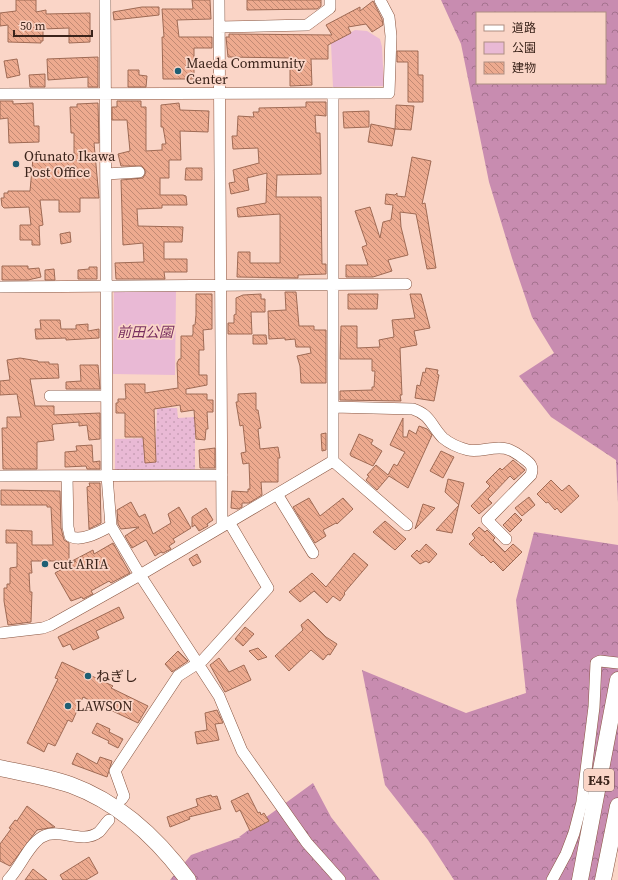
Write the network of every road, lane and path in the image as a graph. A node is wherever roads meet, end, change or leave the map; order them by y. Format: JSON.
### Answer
{"nodes":[{"id":1,"x":105,"y":0,"type":"edge"},
{"id":2,"x":219,"y":0,"type":"edge"},
{"id":3,"x":330,"y":0,"type":"edge"},
{"id":4,"x":380,"y":0,"type":"edge"},
{"id":5,"x":219,"y":27,"type":"junction"},
{"id":6,"x":333,"y":93,"type":"junction"},
{"id":7,"x":0,"y":94,"type":"edge"},
{"id":8,"x":106,"y":94,"type":"junction"},
{"id":9,"x":219,"y":94,"type":"junction"},
{"id":10,"x":139,"y":172,"type":"dead end"},
{"id":11,"x":106,"y":174,"type":"junction"},
{"id":12,"x":406,"y":284,"type":"dead end"},
{"id":13,"x":333,"y":285,"type":"junction"},
{"id":14,"x":105,"y":286,"type":"junction"},
{"id":15,"x":220,"y":286,"type":"junction"},
{"id":16,"x":0,"y":287,"type":"edge"},
{"id":17,"x":50,"y":396,"type":"dead end"},
{"id":18,"x":106,"y":396,"type":"junction"},
{"id":19,"x":333,"y":407,"type":"junction"},
{"id":20,"x":333,"y":461,"type":"junction"},
{"id":21,"x":222,"y":475,"type":"junction"},
{"id":22,"x":0,"y":476,"type":"edge"},
{"id":23,"x":67,"y":476,"type":"junction"},
{"id":24,"x":107,"y":476,"type":"junction"},
{"id":25,"x":277,"y":494,"type":"junction"},
{"id":26,"x":225,"y":524,"type":"junction"},
{"id":27,"x":407,"y":525,"type":"dead end"},
{"id":28,"x":111,"y":526,"type":"junction"},
{"id":29,"x":506,"y":539,"type":"dead end"},
{"id":30,"x":313,"y":553,"type":"dead end"},
{"id":31,"x":140,"y":575,"type":"junction"},
{"id":32,"x":0,"y":633,"type":"edge"},
{"id":33,"x":199,"y":663,"type":"junction"},
{"id":34,"x":618,"y":663,"type":"edge"},
{"id":35,"x":618,"y":680,"type":"edge"},
{"id":36,"x":0,"y":768,"type":"edge"},
{"id":37,"x":122,"y":799,"type":"dead end"},
{"id":38,"x":618,"y":806,"type":"edge"},
{"id":39,"x":108,"y":820,"type":"dead end"},
{"id":40,"x":8,"y":880,"type":"edge"},
{"id":41,"x":188,"y":880,"type":"edge"},
{"id":42,"x":340,"y":880,"type":"edge"},
{"id":43,"x":552,"y":880,"type":"edge"},
{"id":44,"x":580,"y":880,"type":"edge"},
{"id":45,"x":603,"y":880,"type":"edge"}],
"edges":[{"from":1,"to":8,"type":"street"},
{"from":2,"to":5,"type":"street"},
{"from":3,"to":5,"type":"street"},
{"from":4,"to":6,"type":"street"},
{"from":5,"to":9,"type":"street"},
{"from":6,"to":9,"type":"street"},
{"from":6,"to":13,"type":"street"},
{"from":7,"to":8,"type":"street"},
{"from":8,"to":9,"type":"street"},
{"from":8,"to":11,"type":"street"},
{"from":9,"to":15,"type":"street"},
{"from":10,"to":11,"type":"street"},
{"from":11,"to":14,"type":"street"},
{"from":12,"to":13,"type":"street"},
{"from":13,"to":15,"type":"street"},
{"from":13,"to":19,"type":"street"},
{"from":14,"to":15,"type":"street"},
{"from":14,"to":16,"type":"street"},
{"from":14,"to":18,"type":"street"},
{"from":15,"to":21,"type":"street"},
{"from":17,"to":18,"type":"street"},
{"from":18,"to":24,"type":"street"},
{"from":19,"to":20,"type":"street"},
{"from":19,"to":29,"type":"street"},
{"from":20,"to":25,"type":"street"},
{"from":20,"to":27,"type":"street"},
{"from":21,"to":24,"type":"street"},
{"from":21,"to":26,"type":"street"},
{"from":22,"to":23,"type":"street"},
{"from":23,"to":24,"type":"street"},
{"from":23,"to":28,"type":"street"},
{"from":24,"to":28,"type":"street"},
{"from":25,"to":26,"type":"street"},
{"from":25,"to":30,"type":"street"},
{"from":26,"to":31,"type":"street"},
{"from":26,"to":33,"type":"street"},
{"from":28,"to":31,"type":"street"},
{"from":31,"to":32,"type":"street"},
{"from":31,"to":33,"type":"street"},
{"from":33,"to":37,"type":"street"},
{"from":33,"to":42,"type":"street"},
{"from":34,"to":43,"type":"street"},
{"from":35,"to":44,"type":"highway","number":"E45"},
{"from":36,"to":41,"type":"highway"},
{"from":38,"to":45,"type":"highway","number":"E45"},
{"from":39,"to":40,"type":"street"}]}
